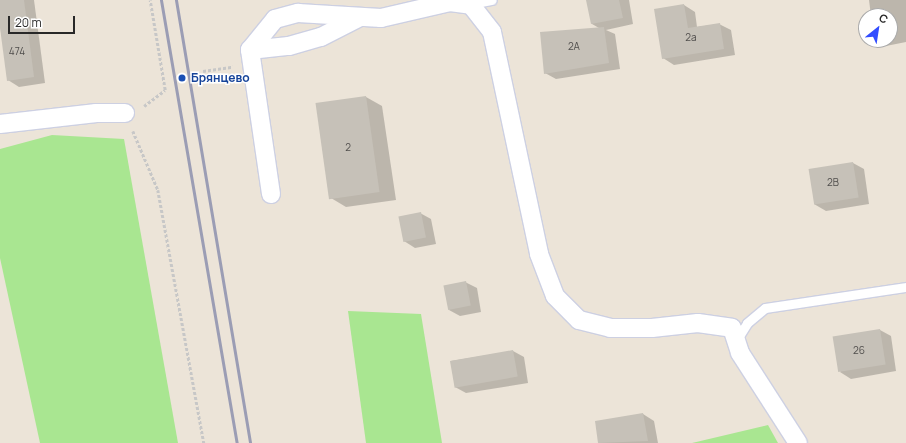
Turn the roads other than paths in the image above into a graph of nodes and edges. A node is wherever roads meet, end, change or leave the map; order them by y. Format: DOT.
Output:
graph roads {
  1 [pos="492,0"];
  2 [pos="470,3"];
  3 [pos="361,17"];
  4 [pos="250,50"];
  5 [pos="125,113"];
  6 [pos="0,124"];
  7 [pos="271,194"];
  8 [pos="906,287"];
  9 [pos="740,353"];
  10 [pos="798,443"];
  1 -- 2 [label="lane"];
  2 -- 3 [label="street"];
  2 -- 9 [label="street"];
  3 -- 4 [label="street"];
  3 -- 4 [label="street"];
  4 -- 7 [label="street"];
  5 -- 6 [label="street"];
  8 -- 9 [label="lane"];
  9 -- 10 [label="street"];
}
